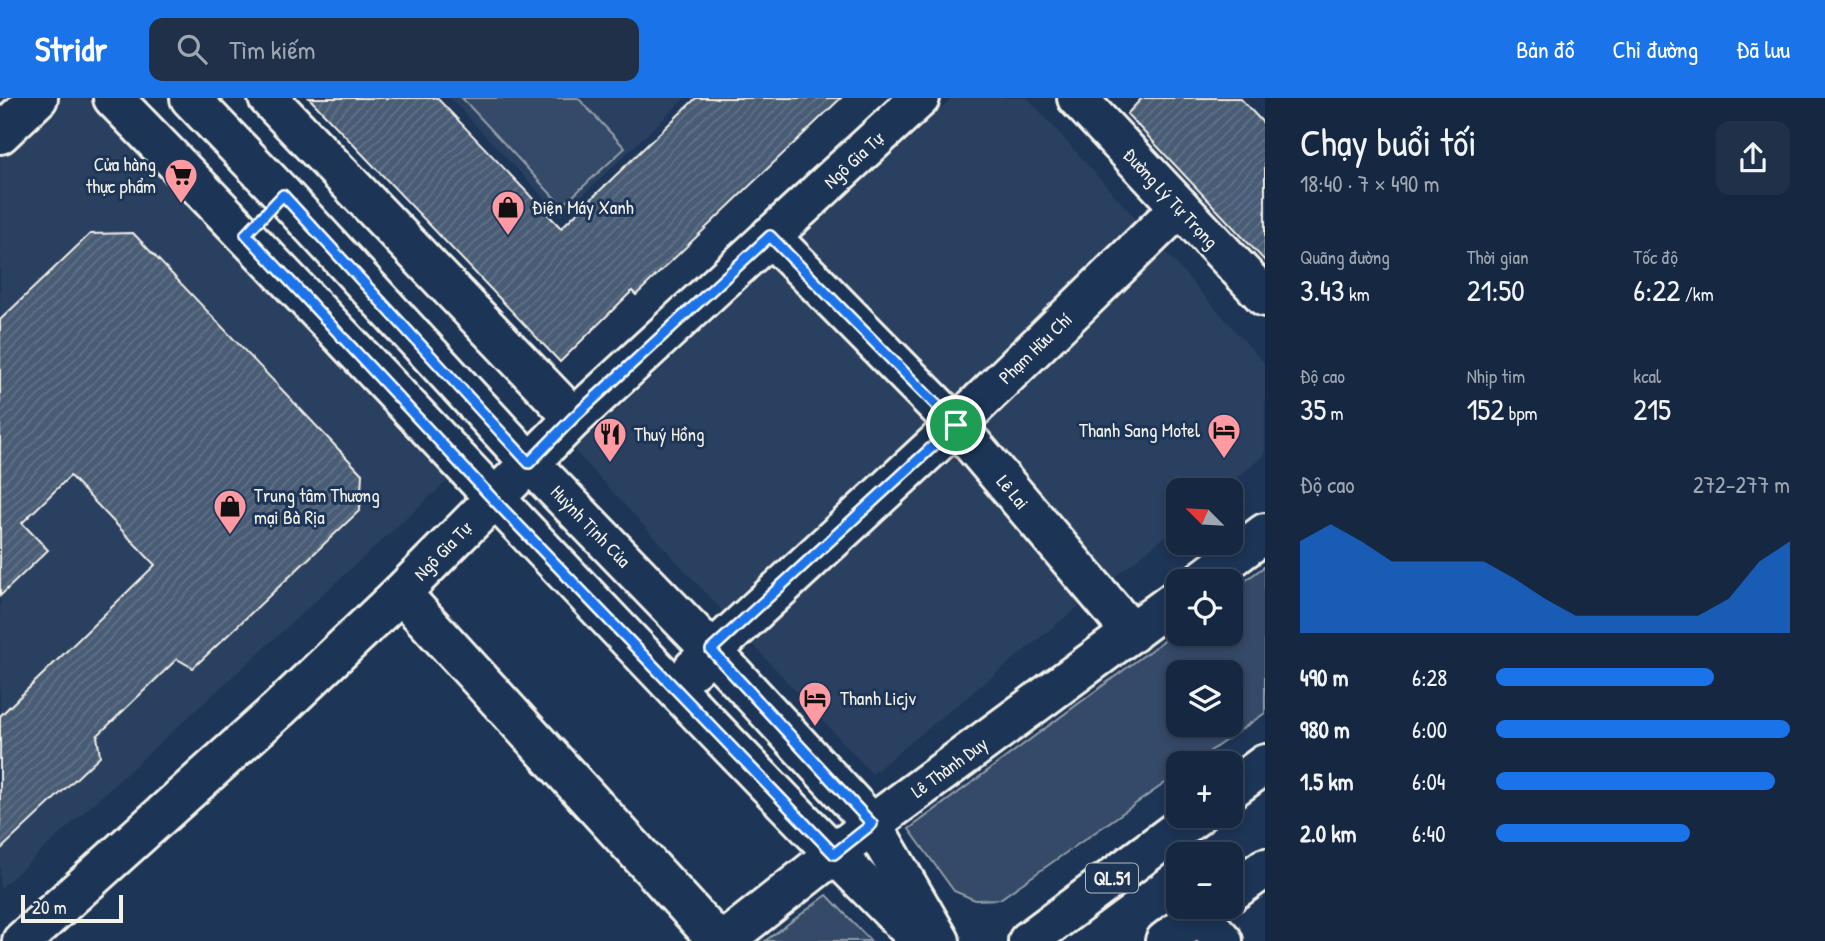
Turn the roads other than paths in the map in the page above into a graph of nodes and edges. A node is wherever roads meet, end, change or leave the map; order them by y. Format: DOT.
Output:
graph roads {
  1 [pos="38,98"];
  2 [pos="113,98"];
  3 [pos="190,98"];
  4 [pos="268,98"];
  5 [pos="920,98"];
  6 [pos="1077,98"];
  7 [pos="0,134"];
  8 [pos="283,195"];
  9 [pos="1180,207"];
  10 [pos="246,234"];
  11 [pos="770,236"];
  12 [pos="1265,297"];
  13 [pos="573,418"];
  14 [pos="956,425"];
  15 [pos="529,463"];
  16 [pos="493,499"];
  17 [pos="1265,533"];
  18 [pos="1217,569"];
  19 [pos="401,593"];
  20 [pos="1166,607"];
  21 [pos="1132,632"];
  22 [pos="711,650"];
  23 [pos="675,688"];
  24 [pos="1265,764"];
  25 [pos="1243,780"];
  26 [pos="872,824"];
  27 [pos="1180,828"];
  28 [pos="834,854"];
  29 [pos="1265,868"];
  30 [pos="1243,884"];
  31 [pos="1211,921"];
  32 [pos="22,941"];
  33 [pos="718,941"];
  34 [pos="724,941"];
  35 [pos="921,941"];
  36 [pos="940,941"];
  37 [pos="1028,941"];
  38 [pos="1165,941"];
  1 -- 7 [label="main road"];
  2 -- 10 [label="main road"];
  3 -- 8 [label="main road, Huỳnh Tịnh Của"];
  4 -- 13 [label="main road"];
  5 -- 11 [label="main road, Ngô Gia Tự"];
  6 -- 9 [label="main road, Đường Lý Tự Trọng"];
  8 -- 10 [label="main road"];
  8 -- 15 [label="main road, Huỳnh Tịnh Của"];
  9 -- 12 [label="main road, Đường Lý Tự Trọng"];
  9 -- 14 [label="main road, Phạm Hữu Chí"];
  10 -- 16 [label="main road"];
  11 -- 13 [label="main road, Ngô Gia Tự"];
  11 -- 14 [label="main road, Lê Lai"];
  13 -- 15 [label="main road, Ngô Gia Tự"];
  14 -- 21 [label="main road, Lê Lai"];
  14 -- 22 [label="main road, Phạm Hữu Chí"];
  15 -- 16 [label="main road, Ngô Gia Tự"];
  15 -- 22 [label="main road, Huỳnh Tịnh Của"];
  16 -- 19 [label="main road, Ngô Gia Tự"];
  16 -- 23 [label="main road"];
  17 -- 18 [label="main road"];
  19 -- 32 [label="main road, Ngô Gia Tự"];
  19 -- 33 [label="main road"];
  20 -- 21 [label="main road, Lê Thành Duy"];
  21 -- 26 [label="main road, Lê Thành Duy"];
  22 -- 23 [label="main road, Phạm Hữu Chí"];
  22 -- 26 [label="main road, Huỳnh Tịnh Của"];
  23 -- 28 [label="main road"];
  24 -- 25 [label="main road"];
  26 -- 28 [label="main road, Lê Thành Duy"];
  26 -- 36 [label="main road, Huỳnh Tịnh Của"];
  27 -- 37 [label="main road, QL.51"];
  28 -- 34 [label="main road, Lê Thành Duy"];
  28 -- 35 [label="main road"];
  29 -- 30 [label="main road"];
  31 -- 38 [label="main road"];
}
